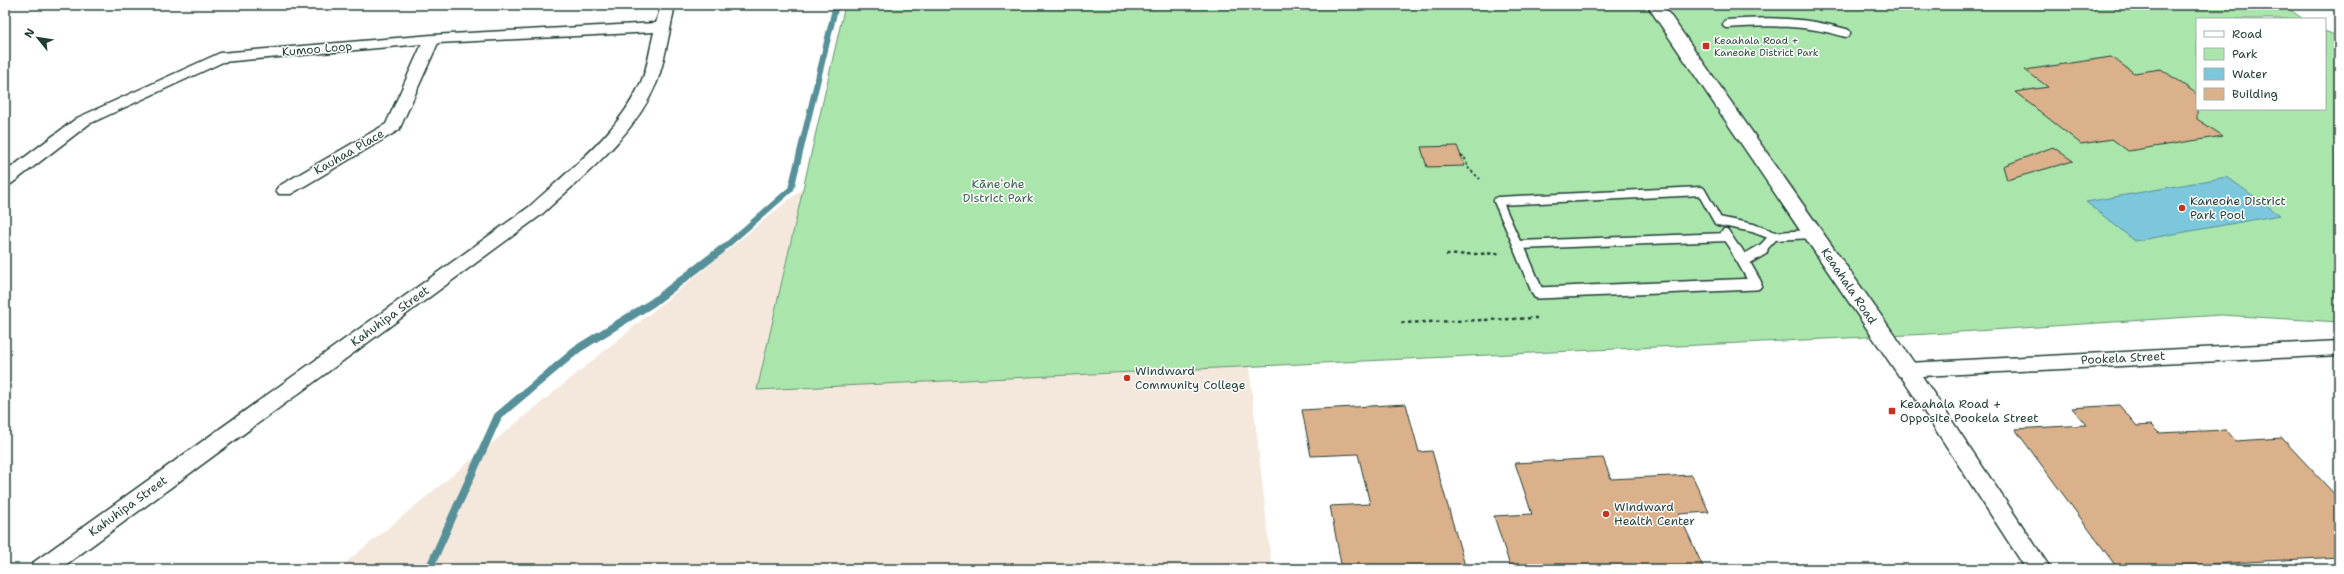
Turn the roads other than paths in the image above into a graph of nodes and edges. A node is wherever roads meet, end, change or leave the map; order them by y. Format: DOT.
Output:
graph roads {
  1 [pos="668,5"];
  2 [pos="1656,5"];
  3 [pos="1727,24"];
  4 [pos="661,27"];
  5 [pos="1846,33"];
  6 [pos="432,39"];
  7 [pos="5,180"];
  8 [pos="285,190"];
  9 [pos="1718,221"];
  10 [pos="1813,234"];
  11 [pos="1774,236"];
  12 [pos="1727,237"];
  13 [pos="1517,245"];
  14 [pos="1743,261"];
  15 [pos="2339,348"];
  16 [pos="1907,370"];
  17 [pos="42,569"];
  18 [pos="2039,569"];
  1 -- 4 [label="street, Kahuhipa Street"];
  2 -- 10 [label="street, Keaahala Road"];
  3 -- 5 [label="lane"];
  4 -- 6 [label="street, Kumoo Loop"];
  4 -- 17 [label="street, Kahuhipa Street"];
  6 -- 7 [label="street, Kumoo Loop"];
  6 -- 8 [label="street, Kauhaa Place"];
  9 -- 11 [label="lane"];
  9 -- 12 [label="lane"];
  9 -- 13 [label="lane"];
  10 -- 11 [label="lane"];
  10 -- 16 [label="street, Keaahala Road"];
  11 -- 14 [label="lane"];
  12 -- 13 [label="lane"];
  12 -- 14 [label="lane"];
  13 -- 14 [label="lane"];
  15 -- 16 [label="street, Pookela Street"];
  16 -- 18 [label="street, Keaahala Road"];
}
